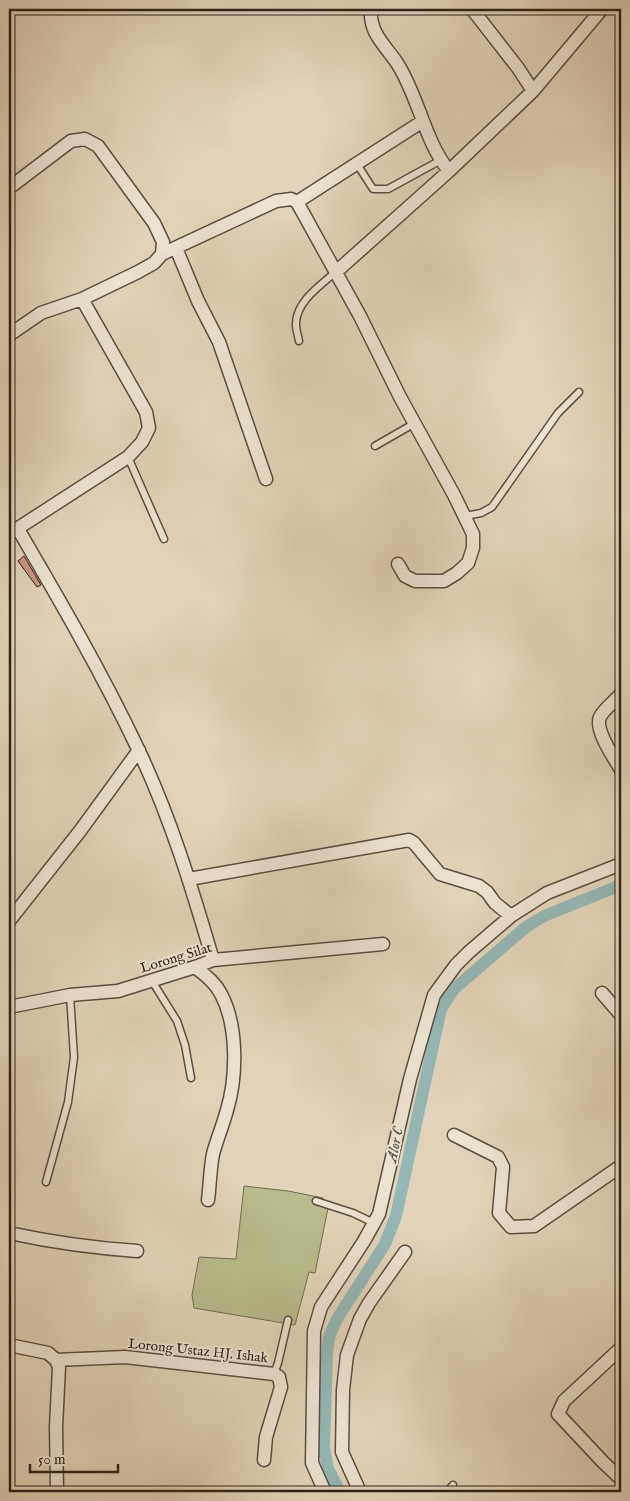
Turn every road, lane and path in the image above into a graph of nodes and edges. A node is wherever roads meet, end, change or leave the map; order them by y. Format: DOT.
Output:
graph roads {
  1 [pos="371,9"];
  2 [pos="472,9"];
  3 [pos="602,9"];
  4 [pos="533,91"];
  5 [pos="423,121"];
  6 [pos="440,160"];
  7 [pos="357,164"];
  8 [pos="450,171"];
  9 [pos="9,188"];
  10 [pos="297,202"];
  11 [pos="176,248"];
  12 [pos="162,254"];
  13 [pos="336,272"];
  14 [pos="82,299"];
  15 [pos="9,335"];
  16 [pos="299,341"];
  17 [pos="579,392"];
  18 [pos="415,423"];
  19 [pos="375,446"];
  20 [pos="128,457"];
  21 [pos="266,479"];
  22 [pos="465,516"];
  23 [pos="13,532"];
  24 [pos="164,539"];
  25 [pos="398,564"];
  26 [pos="621,694"];
  27 [pos="621,724"];
  28 [pos="621,742"];
  29 [pos="139,750"];
  30 [pos="621,770"];
  31 [pos="621,864"];
  32 [pos="189,879"];
  33 [pos="511,916"];
  34 [pos="9,921"];
  35 [pos="383,944"];
  36 [pos="212,960"];
  37 [pos="195,967"];
  38 [pos="152,981"];
  39 [pos="602,993"];
  40 [pos="70,995"];
  41 [pos="9,1007"];
  42 [pos="621,1015"];
  43 [pos="191,1078"];
  44 [pos="454,1135"];
  45 [pos="621,1166"];
  46 [pos="46,1182"];
  47 [pos="208,1200"];
  48 [pos="316,1201"];
  49 [pos="374,1223"];
  50 [pos="9,1234"];
  51 [pos="137,1251"];
  52 [pos="405,1252"];
  53 [pos="288,1320"];
  54 [pos="9,1345"];
  55 [pos="621,1348"];
  56 [pos="56,1360"];
  57 [pos="274,1374"];
  58 [pos="264,1460"];
  59 [pos="621,1480"];
  60 [pos="453,1485"];
  61 [pos="57,1492"];
  62 [pos="325,1492"];
  63 [pos="360,1492"];
  64 [pos="447,1492"];
  1 -- 5 [label="street"];
  2 -- 4 [label="street"];
  3 -- 4 [label="street"];
  4 -- 8 [label="street"];
  5 -- 6 [label="street"];
  5 -- 7 [label="street"];
  6 -- 7 [label="lane"];
  6 -- 8 [label="street"];
  7 -- 10 [label="street"];
  8 -- 13 [label="street"];
  9 -- 12 [label="street"];
  10 -- 11 [label="street"];
  10 -- 13 [label="street"];
  11 -- 12 [label="street"];
  11 -- 21 [label="street"];
  12 -- 14 [label="street"];
  13 -- 16 [label="lane"];
  13 -- 18 [label="street"];
  14 -- 15 [label="street"];
  14 -- 20 [label="street"];
  17 -- 22 [label="lane"];
  18 -- 19 [label="lane"];
  18 -- 22 [label="street"];
  20 -- 23 [label="street"];
  20 -- 24 [label="lane"];
  22 -- 25 [label="street"];
  23 -- 29 [label="street"];
  26 -- 30 [label="street"];
  27 -- 28 [label="lane"];
  29 -- 32 [label="street"];
  29 -- 34 [label="street"];
  31 -- 33 [label="street"];
  32 -- 33 [label="street"];
  32 -- 36 [label="street"];
  33 -- 49 [label="street"];
  35 -- 36 [label="street, Lorong Silat"];
  36 -- 37 [label="street, Lorong Silat"];
  37 -- 38 [label="street, Lorong Silat"];
  37 -- 47 [label="street"];
  38 -- 40 [label="street, Lorong Silat"];
  38 -- 43 [label="lane"];
  39 -- 42 [label="street"];
  40 -- 41 [label="street, Lorong Silat"];
  40 -- 46 [label="lane"];
  44 -- 45 [label="street"];
  48 -- 49 [label="lane"];
  49 -- 62 [label="street"];
  50 -- 51 [label="street"];
  52 -- 63 [label="street"];
  53 -- 57 [label="lane"];
  54 -- 56 [label="street"];
  55 -- 59 [label="street"];
  56 -- 57 [label="street, Lorong Ustaz HJ. Ishak"];
  56 -- 61 [label="street"];
  57 -- 58 [label="street, Lorong Ustaz HJ. Ishak"];
  60 -- 64 [label="lane"];
}
